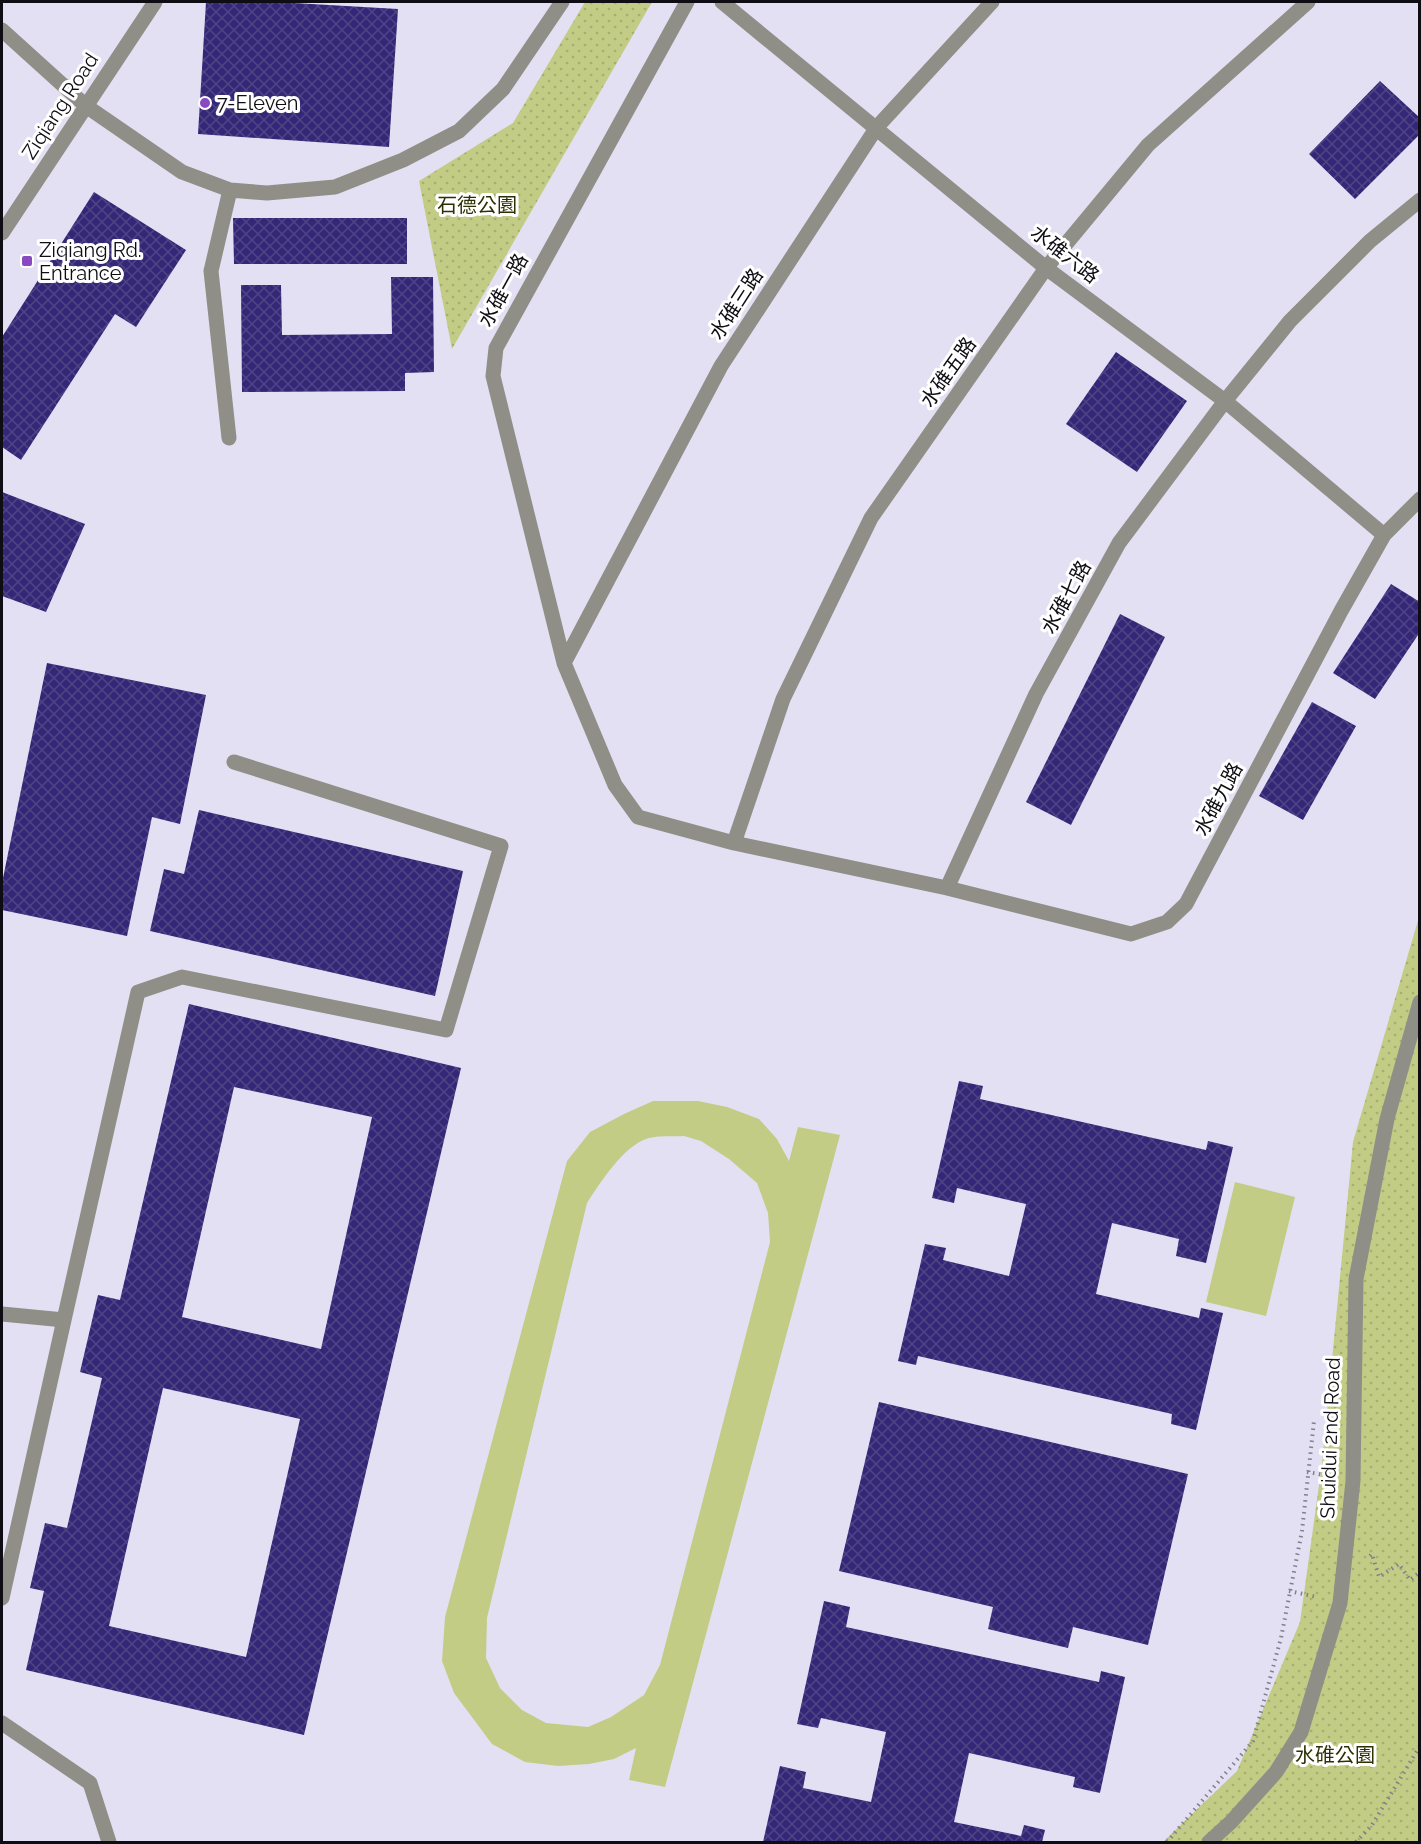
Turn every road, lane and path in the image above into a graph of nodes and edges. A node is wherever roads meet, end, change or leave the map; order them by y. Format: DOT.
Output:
graph roads {
  1 [pos="154,2"];
  2 [pos="562,2"];
  3 [pos="687,2"];
  4 [pos="722,2"];
  5 [pos="992,2"];
  6 [pos="1308,2"];
  7 [pos="2,30"];
  8 [pos="86,105"];
  9 [pos="877,127"];
  10 [pos="230,190"];
  11 [pos="1419,200"];
  12 [pos="2,234"];
  13 [pos="1046,268"];
  14 [pos="1225,401"];
  15 [pos="229,438"];
  16 [pos="1419,499"];
  17 [pos="1384,535"];
  18 [pos="564,663"];
  19 [pos="234,762"];
  20 [pos="734,843"];
  21 [pos="947,888"];
  22 [pos="1419,1002"];
  23 [pos="2,1314"];
  24 [pos="64,1320"];
  25 [pos="1314,1421"];
  26 [pos="1366,1560"];
  27 [pos="1419,1572"];
  28 [pos="2,1598"];
  29 [pos="2,1723"];
  30 [pos="1419,1746"];
  31 [pos="109,1842"];
  32 [pos="1167,1842"];
  33 [pos="1209,1842"];
  34 [pos="1356,1842"];
  1 -- 8 [label="street, Ziqiang Road"];
  2 -- 10 [label="street"];
  3 -- 18 [label="street, 水碓一路"];
  4 -- 9 [label="street, 水碓六路"];
  5 -- 9 [label="street, 水碓三路"];
  6 -- 13 [label="street, 水碓五路"];
  7 -- 8 [label="street"];
  8 -- 10 [label="street"];
  8 -- 12 [label="street, Ziqiang Road"];
  9 -- 13 [label="street, 水碓六路"];
  9 -- 18 [label="street, 水碓三路"];
  10 -- 15 [label="street"];
  11 -- 14 [label="street, 水碓七路"];
  13 -- 14 [label="street, 水碓六路"];
  13 -- 20 [label="street, 水碓五路"];
  14 -- 17 [label="street, 水碓六路"];
  14 -- 21 [label="street, 水碓七路"];
  16 -- 17 [label="street, 水碓九路"];
  17 -- 21 [label="street, 水碓九路"];
  18 -- 20 [label="street, 水碓一路"];
  19 -- 24 [label="street"];
  20 -- 21 [label="street"];
  22 -- 33 [label="street, Shuidui 2nd Road"];
  23 -- 24 [label="street"];
  24 -- 28 [label="street"];
  25 -- 32 [label="path"];
  26 -- 27 [label="path"];
  29 -- 31 [label="street"];
  30 -- 34 [label="path"];
}
